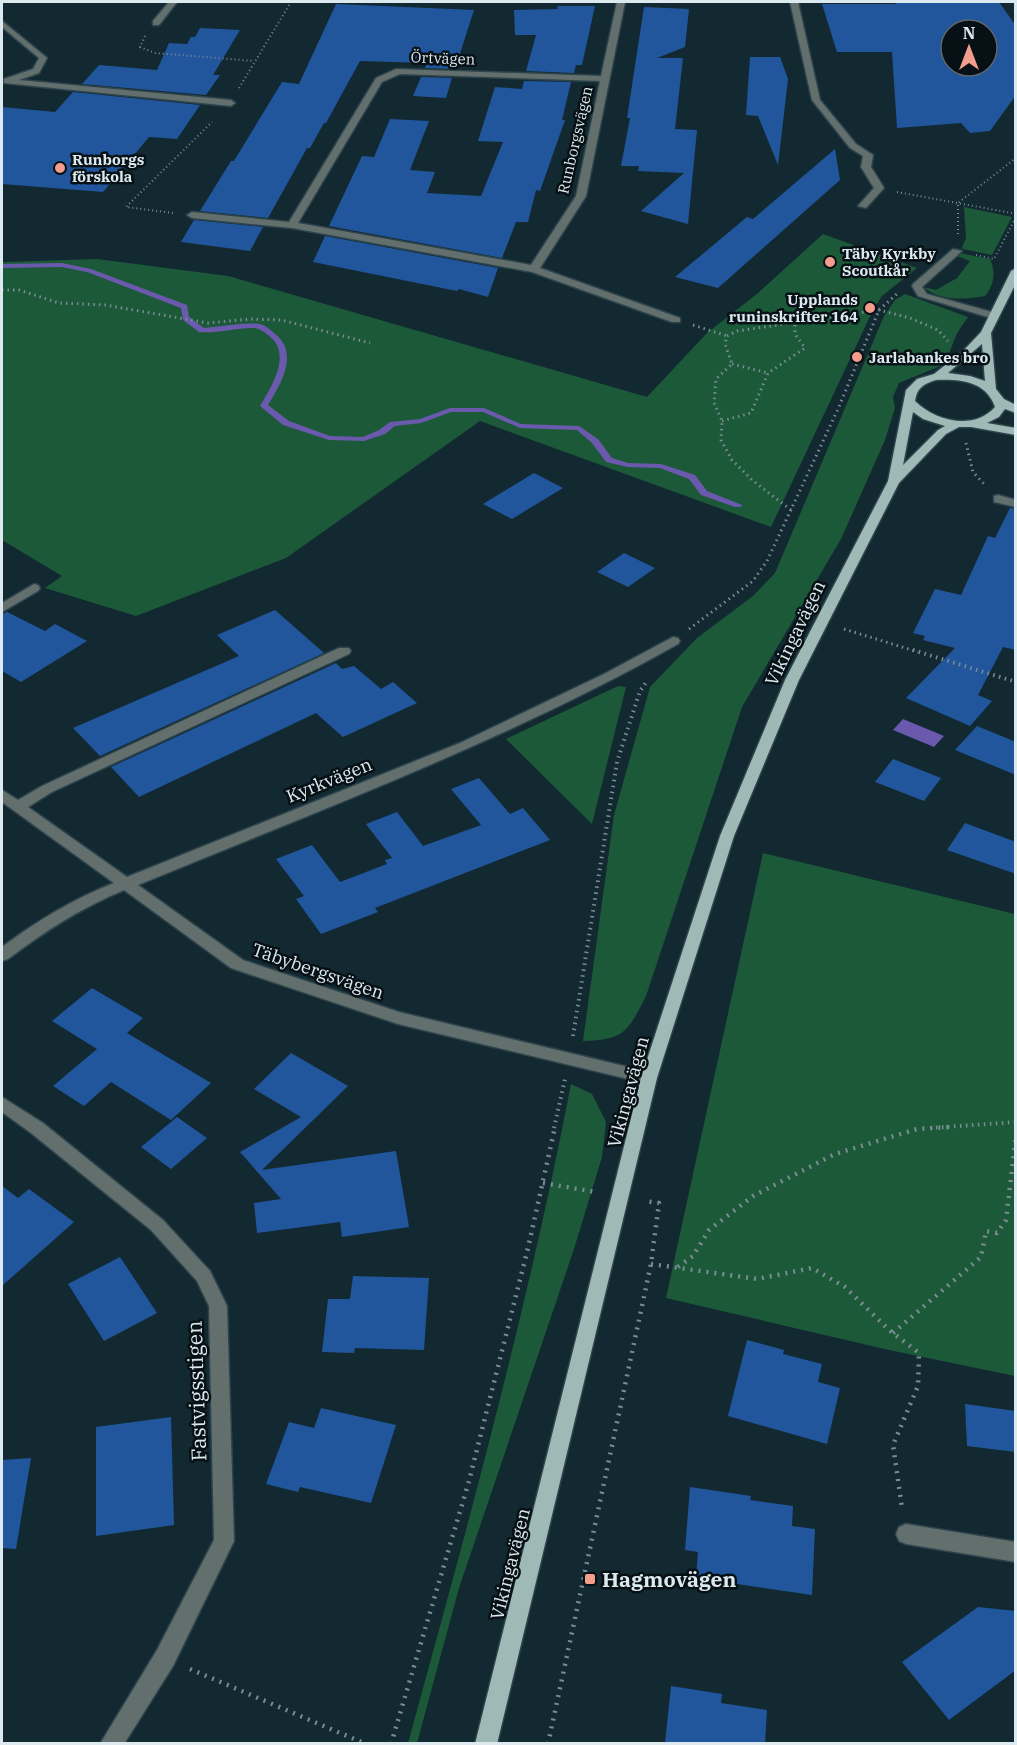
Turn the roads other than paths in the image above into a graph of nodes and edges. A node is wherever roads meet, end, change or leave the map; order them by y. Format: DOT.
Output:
graph roads {
  1 [pos="173,2"];
  2 [pos="621,2"];
  3 [pos="794,2"];
  4 [pos="2,23"];
  5 [pos="156,23"];
  6 [pos="605,79"];
  7 [pos="4,82"];
  8 [pos="231,103"];
  9 [pos="863,206"];
  10 [pos="192,215"];
  11 [pos="292,225"];
  12 [pos="957,251"];
  13 [pos="534,269"];
  14 [pos="1016,271"];
  15 [pos="995,315"];
  16 [pos="676,320"];
  17 [pos="986,333"];
  18 [pos="937,377"];
  19 [pos="991,388"];
  20 [pos="909,402"];
  21 [pos="1001,402"];
  22 [pos="1016,410"];
  23 [pos="963,423"];
  24 [pos="1016,432"];
  25 [pos="894,481"];
  26 [pos="998,499"];
  27 [pos="1016,504"];
  28 [pos="34,588"];
  29 [pos="2,608"];
  30 [pos="673,641"];
  31 [pos="344,651"];
  32 [pos="2,795"];
  33 [pos="18,806"];
  34 [pos="125,883"];
  35 [pos="2,955"];
  36 [pos="650,1078"];
  37 [pos="2,1104"];
  38 [pos="906,1534"];
  39 [pos="1016,1552"];
  40 [pos="111,1743"];
  41 [pos="486,1743"];
  1 -- 5 [label="street"];
  2 -- 6 [label="street, Runborgsvägen"];
  3 -- 9 [label="street"];
  4 -- 7 [label="street"];
  6 -- 11 [label="street, Örtvägen"];
  6 -- 13 [label="street, Runborgsvägen"];
  7 -- 8 [label="street"];
  10 -- 11 [label="street"];
  11 -- 13 [label="street"];
  12 -- 15 [label="street"];
  13 -- 16 [label="street"];
  14 -- 15 [label="main road, Vikingavägen"];
  15 -- 17 [label="main road, Vikingavägen"];
  17 -- 18 [label="main road, Vikingavägen"];
  17 -- 19 [label="main road"];
  18 -- 19 [label="main road, Vikingavägen"];
  18 -- 20 [label="main road, Vikingavägen"];
  19 -- 21 [label="main road"];
  20 -- 23 [label="main road, Vikingavägen"];
  20 -- 25 [label="main road, Vikingavägen"];
  21 -- 22 [label="main road"];
  21 -- 23 [label="main road, Vikingavägen"];
  23 -- 24 [label="main road"];
  23 -- 25 [label="main road, Vikingavägen"];
  25 -- 36 [label="main road, Vikingavägen"];
  26 -- 27 [label="street"];
  28 -- 29 [label="street"];
  30 -- 34 [label="street, Kyrkvägen"];
  31 -- 33 [label="street"];
  32 -- 33 [label="street, Täbybergsvägen"];
  33 -- 34 [label="street, Täbybergsvägen"];
  34 -- 35 [label="street, Kyrkvägen"];
  34 -- 36 [label="street, Täbybergsvägen"];
  36 -- 41 [label="main road, Vikingavägen"];
  37 -- 40 [label="street, Fastvigsstigen"];
  38 -- 39 [label="street"];
}
